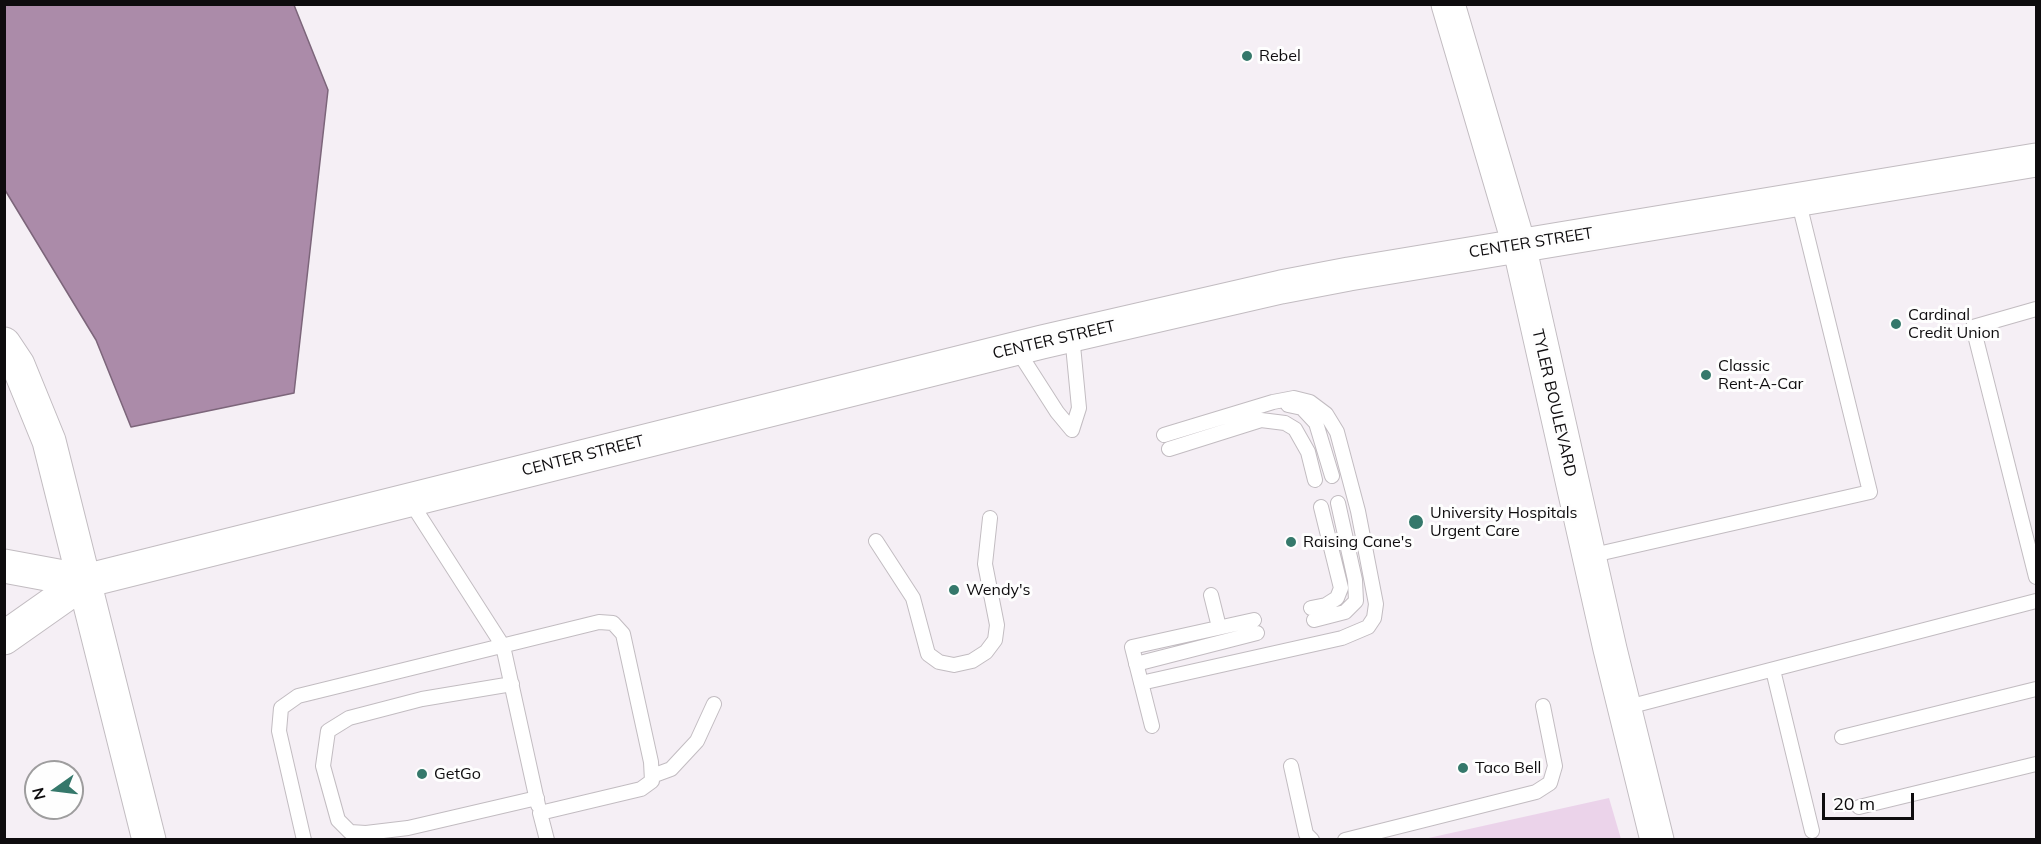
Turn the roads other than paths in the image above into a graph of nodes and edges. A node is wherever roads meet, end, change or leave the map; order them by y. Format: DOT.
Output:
graph roads {
  1 [pos="1448,4"];
  2 [pos="2037,160"];
  3 [pos="1798,199"];
  4 [pos="1519,245"];
  5 [pos="2037,309"];
  6 [pos="1072,335"];
  7 [pos="4,344"];
  8 [pos="1016,348"];
  9 [pos="1261,420"];
  10 [pos="1164,435"];
  11 [pos="1169,450"];
  12 [pos="1332,476"];
  13 [pos="1315,480"];
  14 [pos="409,499"];
  15 [pos="1338,503"];
  16 [pos="1321,507"];
  17 [pos="990,518"];
  18 [pos="876,541"];
  19 [pos="1589,556"];
  20 [pos="4,566"];
  21 [pos="2037,577"];
  22 [pos="86,581"];
  23 [pos="1211,595"];
  24 [pos="2037,601"];
  25 [pos="1219,627"];
  26 [pos="4,638"];
  27 [pos="503,646"];
  28 [pos="1136,664"];
  29 [pos="1773,670"];
  30 [pos="1141,683"];
  31 [pos="512,684"];
  32 [pos="2037,689"];
  33 [pos="714,704"];
  34 [pos="1543,706"];
  35 [pos="1624,708"];
  36 [pos="1152,726"];
  37 [pos="1842,737"];
  38 [pos="2037,764"];
  39 [pos="1291,766"];
  40 [pos="652,776"];
  41 [pos="537,798"];
  42 [pos="1859,807"];
  43 [pos="540,813"];
  44 [pos="1812,831"];
  45 [pos="149,840"];
  46 [pos="303,840"];
  47 [pos="547,840"];
  48 [pos="1312,840"];
  49 [pos="1345,840"];
  50 [pos="1657,840"];
  1 -- 4 [label="main road, TYLER BOULEVARD"];
  2 -- 3 [label="main road, CENTER STREET"];
  3 -- 4 [label="main road, CENTER STREET"];
  3 -- 19 [label="lane"];
  4 -- 6 [label="main road, CENTER STREET"];
  4 -- 19 [label="main road, TYLER BOULEVARD"];
  5 -- 21 [label="lane"];
  6 -- 8 [label="main road, CENTER STREET"];
  6 -- 8 [label="lane"];
  7 -- 22 [label="main road"];
  8 -- 14 [label="main road, CENTER STREET"];
  9 -- 11 [label="lane"];
  9 -- 12 [label="lane"];
  9 -- 13 [label="lane"];
  10 -- 30 [label="lane"];
  14 -- 22 [label="main road, CENTER STREET"];
  14 -- 27 [label="lane"];
  15 -- 16 [label="lane"];
  17 -- 18 [label="lane"];
  19 -- 35 [label="main road, TYLER BOULEVARD"];
  20 -- 22 [label="main road, CENTER STREET"];
  22 -- 26 [label="main road, CENTER STREET"];
  22 -- 45 [label="main road"];
  23 -- 25 [label="lane"];
  24 -- 29 [label="lane"];
  25 -- 28 [label="lane"];
  25 -- 28 [label="lane"];
  27 -- 31 [label="lane"];
  27 -- 40 [label="lane"];
  27 -- 46 [label="lane"];
  28 -- 30 [label="lane"];
  29 -- 35 [label="lane"];
  29 -- 44 [label="lane"];
  30 -- 36 [label="lane"];
  31 -- 41 [label="lane"];
  31 -- 41 [label="lane"];
  32 -- 37 [label="lane"];
  33 -- 40 [label="lane"];
  34 -- 49 [label="lane"];
  35 -- 50 [label="main road, TYLER BOULEVARD"];
  38 -- 42 [label="lane"];
  39 -- 48 [label="lane"];
  40 -- 43 [label="lane"];
  41 -- 43 [label="lane"];
  43 -- 47 [label="lane"];
}
